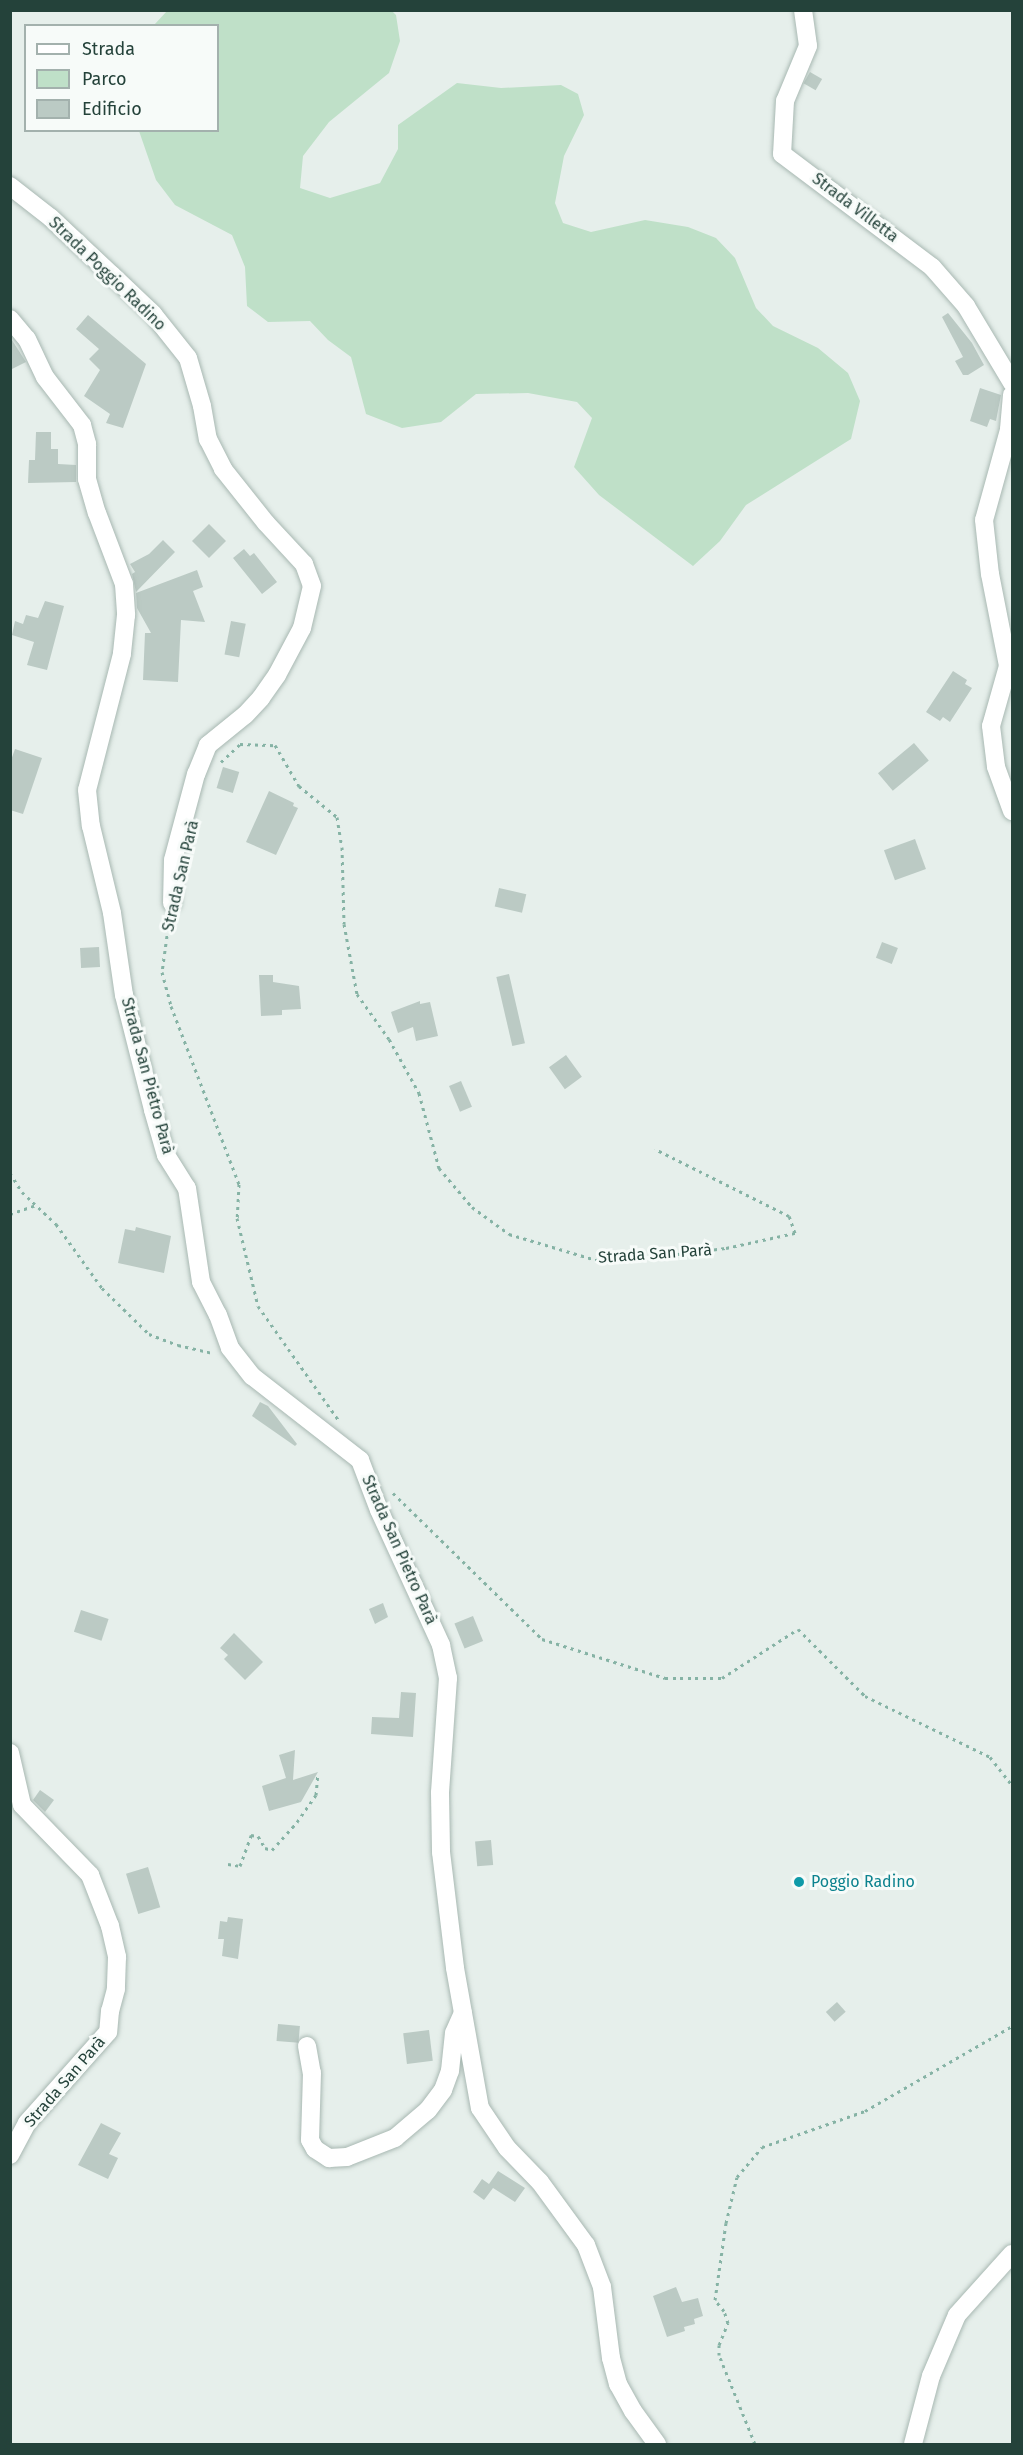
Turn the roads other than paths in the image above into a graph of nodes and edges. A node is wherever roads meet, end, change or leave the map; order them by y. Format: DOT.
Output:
graph roads {
  1 [pos="803,10"];
  2 [pos="10,186"];
  3 [pos="10,319"];
  4 [pos="1012,383"];
  5 [pos="1012,395"];
  6 [pos="1012,811"];
  7 [pos="172,903"];
  8 [pos="10,1753"];
  9 [pos="463,2013"];
  10 [pos="307,2046"];
  11 [pos="10,2155"];
  12 [pos="1012,2254"];
  13 [pos="657,2445"];
  14 [pos="913,2445"];
  1 -- 4 [label="street, Strada Villetta"];
  2 -- 7 [label="street, Strada Poggio Radino"];
  3 -- 9 [label="street, Strada San Pietro Parà"];
  5 -- 6 [label="street"];
  8 -- 11 [label="street, Strada San Parà"];
  9 -- 10 [label="street"];
  9 -- 13 [label="street, Strada San Pietro Parà"];
  12 -- 14 [label="street"];
}
